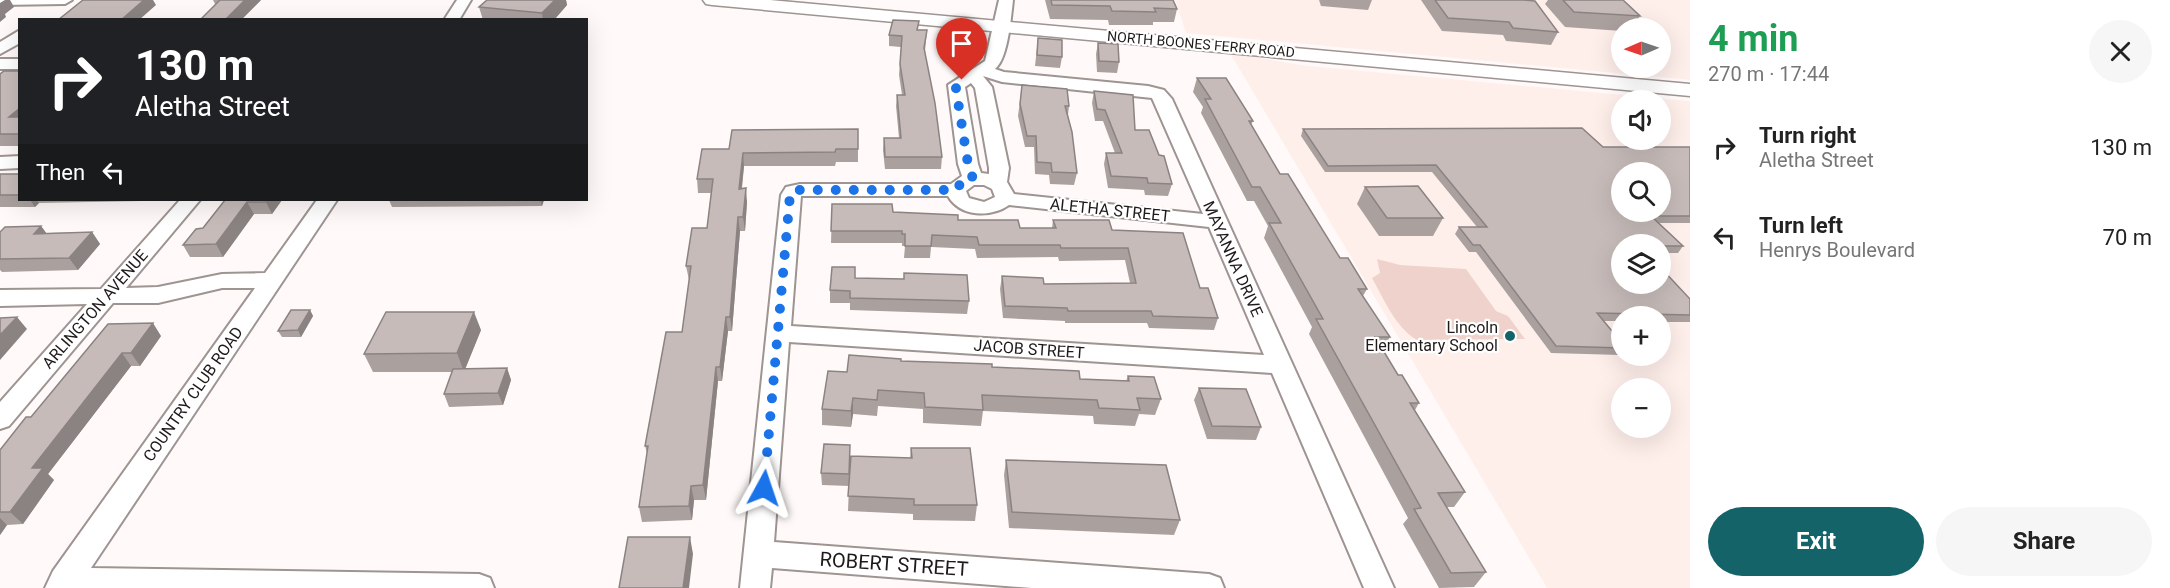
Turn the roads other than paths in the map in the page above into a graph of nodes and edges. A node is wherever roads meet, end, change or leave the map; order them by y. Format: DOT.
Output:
graph roads {
  1 [pos="65,0"];
  2 [pos="464,0"];
  3 [pos="712,0"];
  4 [pos="1006,0"];
  5 [pos="0,1"];
  6 [pos="48,13"];
  7 [pos="452,18"];
  8 [pos="1002,27"];
  9 [pos="18,36"];
  10 [pos="0,50"];
  11 [pos="0,64"];
  12 [pos="18,64"];
  13 [pos="978,74"];
  14 [pos="1690,90"];
  15 [pos="18,162"];
  16 [pos="0,163"];
  17 [pos="973,179"];
  18 [pos="956,190"];
  19 [pos="1001,191"];
  20 [pos="189,201"];
  21 [pos="326,201"];
  22 [pos="1215,221"];
  23 [pos="272,280"];
  24 [pos="107,296"];
  25 [pos="0,298"];
  26 [pos="778,333"];
  27 [pos="1280,365"];
  28 [pos="0,419"];
  29 [pos="758,554"];
  30 [pos="62,584"];
  31 [pos="479,588"];
  32 [pos="755,588"];
  33 [pos="1209,588"];
  34 [pos="1379,588"];
  1 -- 5 [label="street"];
  1 -- 6 [label="street"];
  2 -- 7 [label="street"];
  3 -- 8 [label="main road, NORTH BOONES FERRY ROAD"];
  4 -- 8 [label="street"];
  8 -- 13 [label="street"];
  8 -- 14 [label="main road, NORTH BOONES FERRY ROAD"];
  9 -- 10 [label="street"];
  11 -- 12 [label="street"];
  13 -- 17 [label="street"];
  13 -- 19 [label="street"];
  13 -- 22 [label="street, MAYANNA DRIVE"];
  15 -- 16 [label="street"];
  17 -- 18 [label="street"];
  17 -- 19 [label="street, ALETHA STREET"];
  18 -- 19 [label="street, ALETHA STREET"];
  18 -- 26 [label="street"];
  19 -- 22 [label="street, ALETHA STREET"];
  20 -- 24 [label="street, ARLINGTON AVENUE"];
  21 -- 23 [label="street, COUNTRY CLUB ROAD"];
  22 -- 27 [label="street, MAYANNA DRIVE"];
  23 -- 24 [label="street"];
  23 -- 30 [label="street, COUNTRY CLUB ROAD"];
  24 -- 25 [label="street"];
  24 -- 28 [label="street, ARLINGTON AVENUE"];
  26 -- 27 [label="street, JACOB STREET"];
  26 -- 29 [label="street"];
  27 -- 34 [label="street, MAYANNA DRIVE"];
  29 -- 32 [label="street"];
  29 -- 33 [label="street, ROBERT STREET"];
  30 -- 31 [label="street"];
}
